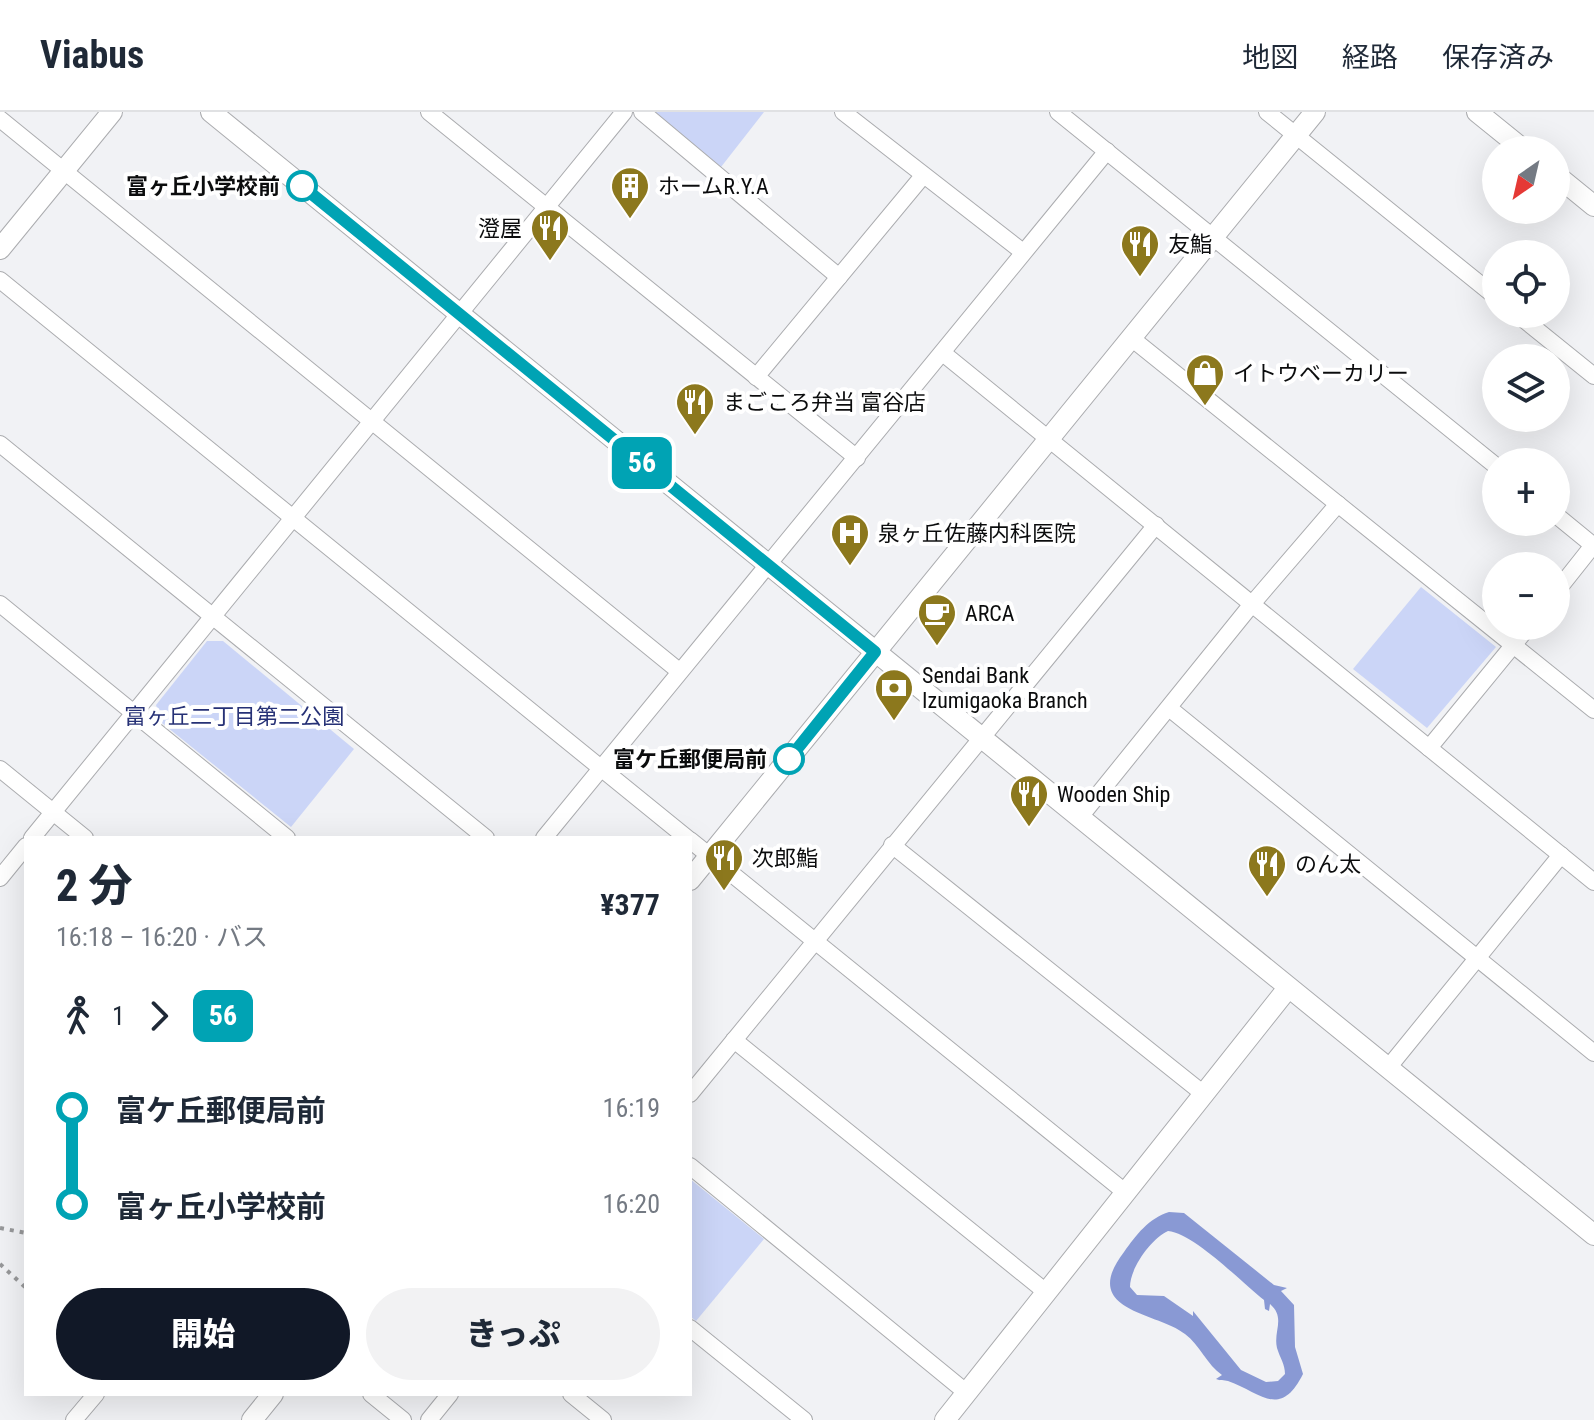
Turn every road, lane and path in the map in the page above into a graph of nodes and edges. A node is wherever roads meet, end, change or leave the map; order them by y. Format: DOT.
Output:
graph roads {
  1 [pos="112,112"];
  2 [pos="211,112"];
  3 [pos="429,112"];
  4 [pos="624,112"];
  5 [pos="642,112"];
  6 [pos="843,112"];
  7 [pos="1058,112"];
  8 [pos="1267,112"];
  9 [pos="1315,112"];
  10 [pos="1477,112"];
  11 [pos="0,119"];
  12 [pos="1296,135"];
  13 [pos="1507,136"];
  14 [pos="1107,151"];
  15 [pos="64,171"];
  16 [pos="922,177"];
  17 [pos="1570,186"];
  18 [pos="1594,206"];
  19 [pos="547,209"];
  20 [pos="1211,235"];
  21 [pos="0,249"];
  22 [pos="1023,252"];
  23 [pos="839,277"];
  24 [pos="0,280"];
  25 [pos="1482,286"];
  26 [pos="460,315"];
  27 [pos="1534,328"];
  28 [pos="1130,337"];
  29 [pos="944,354"];
  30 [pos="1594,376"];
  31 [pos="756,377"];
  32 [pos="372,419"];
  33 [pos="1049,438"];
  34 [pos="0,444"];
  35 [pos="1482,455"];
  36 [pos="857,458"];
  37 [pos="1338,504"];
  38 [pos="292,519"];
  39 [pos="1156,525"];
  40 [pos="1570,526"];
  41 [pos="1594,545"];
  42 [pos="768,566"];
  43 [pos="1570,575"];
  44 [pos="0,604"];
  45 [pos="1252,604"];
  46 [pos="212,615"];
  47 [pos="1518,640"];
  48 [pos="1514,645"];
  49 [pos="875,652"];
  50 [pos="679,671"];
  51 [pos="1169,708"];
  52 [pos="1594,710"];
  53 [pos="134,713"];
  54 [pos="981,737"];
  55 [pos="1429,748"];
  56 [pos="600,767"];
  57 [pos="0,769"];
  58 [pos="54,812"];
  59 [pos="1080,817"];
  60 [pos="34,836"];
  61 [pos="83,836"];
  62 [pos="285,836"];
  63 [pos="484,836"];
  64 [pos="546,836"];
  65 [pos="685,836"];
  66 [pos="692,842"];
  67 [pos="892,845"];
  68 [pos="24,848"];
  69 [pos="1561,855"];
  70 [pos="709,856"];
  71 [pos="692,877"];
  72 [pos="0,878"];
  73 [pos="1594,882"];
  74 [pos="814,940"];
  75 [pos="1477,959"];
  76 [pos="1288,988"];
  77 [pos="734,1040"];
  78 [pos="1594,1053"];
  79 [pos="1388,1068"];
  80 [pos="692,1092"];
  81 [pos="1205,1095"];
  82 [pos="692,1168"];
  83 [pos="1125,1192"];
  84 [pos="0,1228"];
  85 [pos="24,1233"];
  86 [pos="1594,1235"];
  87 [pos="0,1264"];
  88 [pos="24,1286"];
  89 [pos="1046,1292"];
  90 [pos="692,1330"];
  91 [pos="967,1393"];
  92 [pos="94,1396"];
  93 [pos="271,1396"];
  94 [pos="373,1396"];
  95 [pos="448,1396"];
  96 [pos="573,1396"];
  97 [pos="74,1420"];
  98 [pos="252,1420"];
  99 [pos="403,1420"];
  100 [pos="429,1420"];
  101 [pos="603,1420"];
  102 [pos="804,1420"];
  103 [pos="945,1420"];
  1 -- 15 [label="street"];
  2 -- 26 [label="street"];
  3 -- 19 [label="street"];
  4 -- 19 [label="street"];
  5 -- 23 [label="street"];
  6 -- 16 [label="street"];
  7 -- 14 [label="street"];
  8 -- 12 [label="street"];
  9 -- 12 [label="street"];
  10 -- 13 [label="street"];
  11 -- 15 [label="street"];
  12 -- 20 [label="street"];
  12 -- 25 [label="street"];
  14 -- 20 [label="street"];
  14 -- 22 [label="street"];
  15 -- 21 [label="street"];
  15 -- 32 [label="street"];
  16 -- 22 [label="street"];
  16 -- 23 [label="street"];
  17 -- 18 [label="street"];
  19 -- 26 [label="street"];
  19 -- 31 [label="street"];
  20 -- 28 [label="street"];
  20 -- 35 [label="street"];
  22 -- 29 [label="street"];
  23 -- 31 [label="street"];
  24 -- 38 [label="street"];
  26 -- 32 [label="street"];
  26 -- 42 [label="street"];
  27 -- 30 [label="street"];
  28 -- 33 [label="street"];
  28 -- 37 [label="street"];
  29 -- 33 [label="street"];
  29 -- 36 [label="street"];
  31 -- 36 [label="street"];
  32 -- 38 [label="street"];
  32 -- 50 [label="street"];
  33 -- 39 [label="street"];
  33 -- 49 [label="street"];
  34 -- 46 [label="street"];
  36 -- 42 [label="street"];
  37 -- 45 [label="street"];
  37 -- 48 [label="street"];
  38 -- 46 [label="street"];
  38 -- 56 [label="street"];
  39 -- 45 [label="street"];
  39 -- 54 [label="street"];
  40 -- 41 [label="street"];
  41 -- 43 [label="street"];
  42 -- 49 [label="street"];
  42 -- 50 [label="street"];
  44 -- 53 [label="street"];
  45 -- 51 [label="street"];
  45 -- 55 [label="street"];
  46 -- 53 [label="street"];
  46 -- 63 [label="street"];
  47 -- 48 [label="street"];
  48 -- 52 [label="street"];
  48 -- 55 [label="street"];
  49 -- 54 [label="street"];
  49 -- 70 [label="street"];
  50 -- 56 [label="street"];
  51 -- 59 [label="street"];
  51 -- 75 [label="street"];
  53 -- 58 [label="street"];
  53 -- 62 [label="street"];
  54 -- 59 [label="street"];
  54 -- 67 [label="street"];
  55 -- 69 [label="street"];
  56 -- 64 [label="street"];
  56 -- 65 [label="street"];
  57 -- 58 [label="street"];
  58 -- 60 [label="street"];
  58 -- 61 [label="street"];
  59 -- 76 [label="street"];
  66 -- 70 [label="street"];
  67 -- 74 [label="street"];
  67 -- 81 [label="street"];
  68 -- 72 [label="street"];
  69 -- 73 [label="street"];
  69 -- 75 [label="street"];
  70 -- 71 [label="street"];
  70 -- 74 [label="street"];
  74 -- 77 [label="street"];
  74 -- 83 [label="street"];
  75 -- 78 [label="street"];
  75 -- 79 [label="street"];
  76 -- 79 [label="street"];
  76 -- 81 [label="street"];
  77 -- 80 [label="street"];
  77 -- 89 [label="street"];
  79 -- 86 [label="street"];
  81 -- 83 [label="street"];
  82 -- 91 [label="street"];
  83 -- 89 [label="street"];
  84 -- 85 [label="path"];
  87 -- 88 [label="path"];
  89 -- 91 [label="street"];
  90 -- 102 [label="street"];
  91 -- 103 [label="street"];
  92 -- 97 [label="street"];
  93 -- 98 [label="street"];
  94 -- 99 [label="street"];
  95 -- 100 [label="street"];
  96 -- 101 [label="street"];
}
